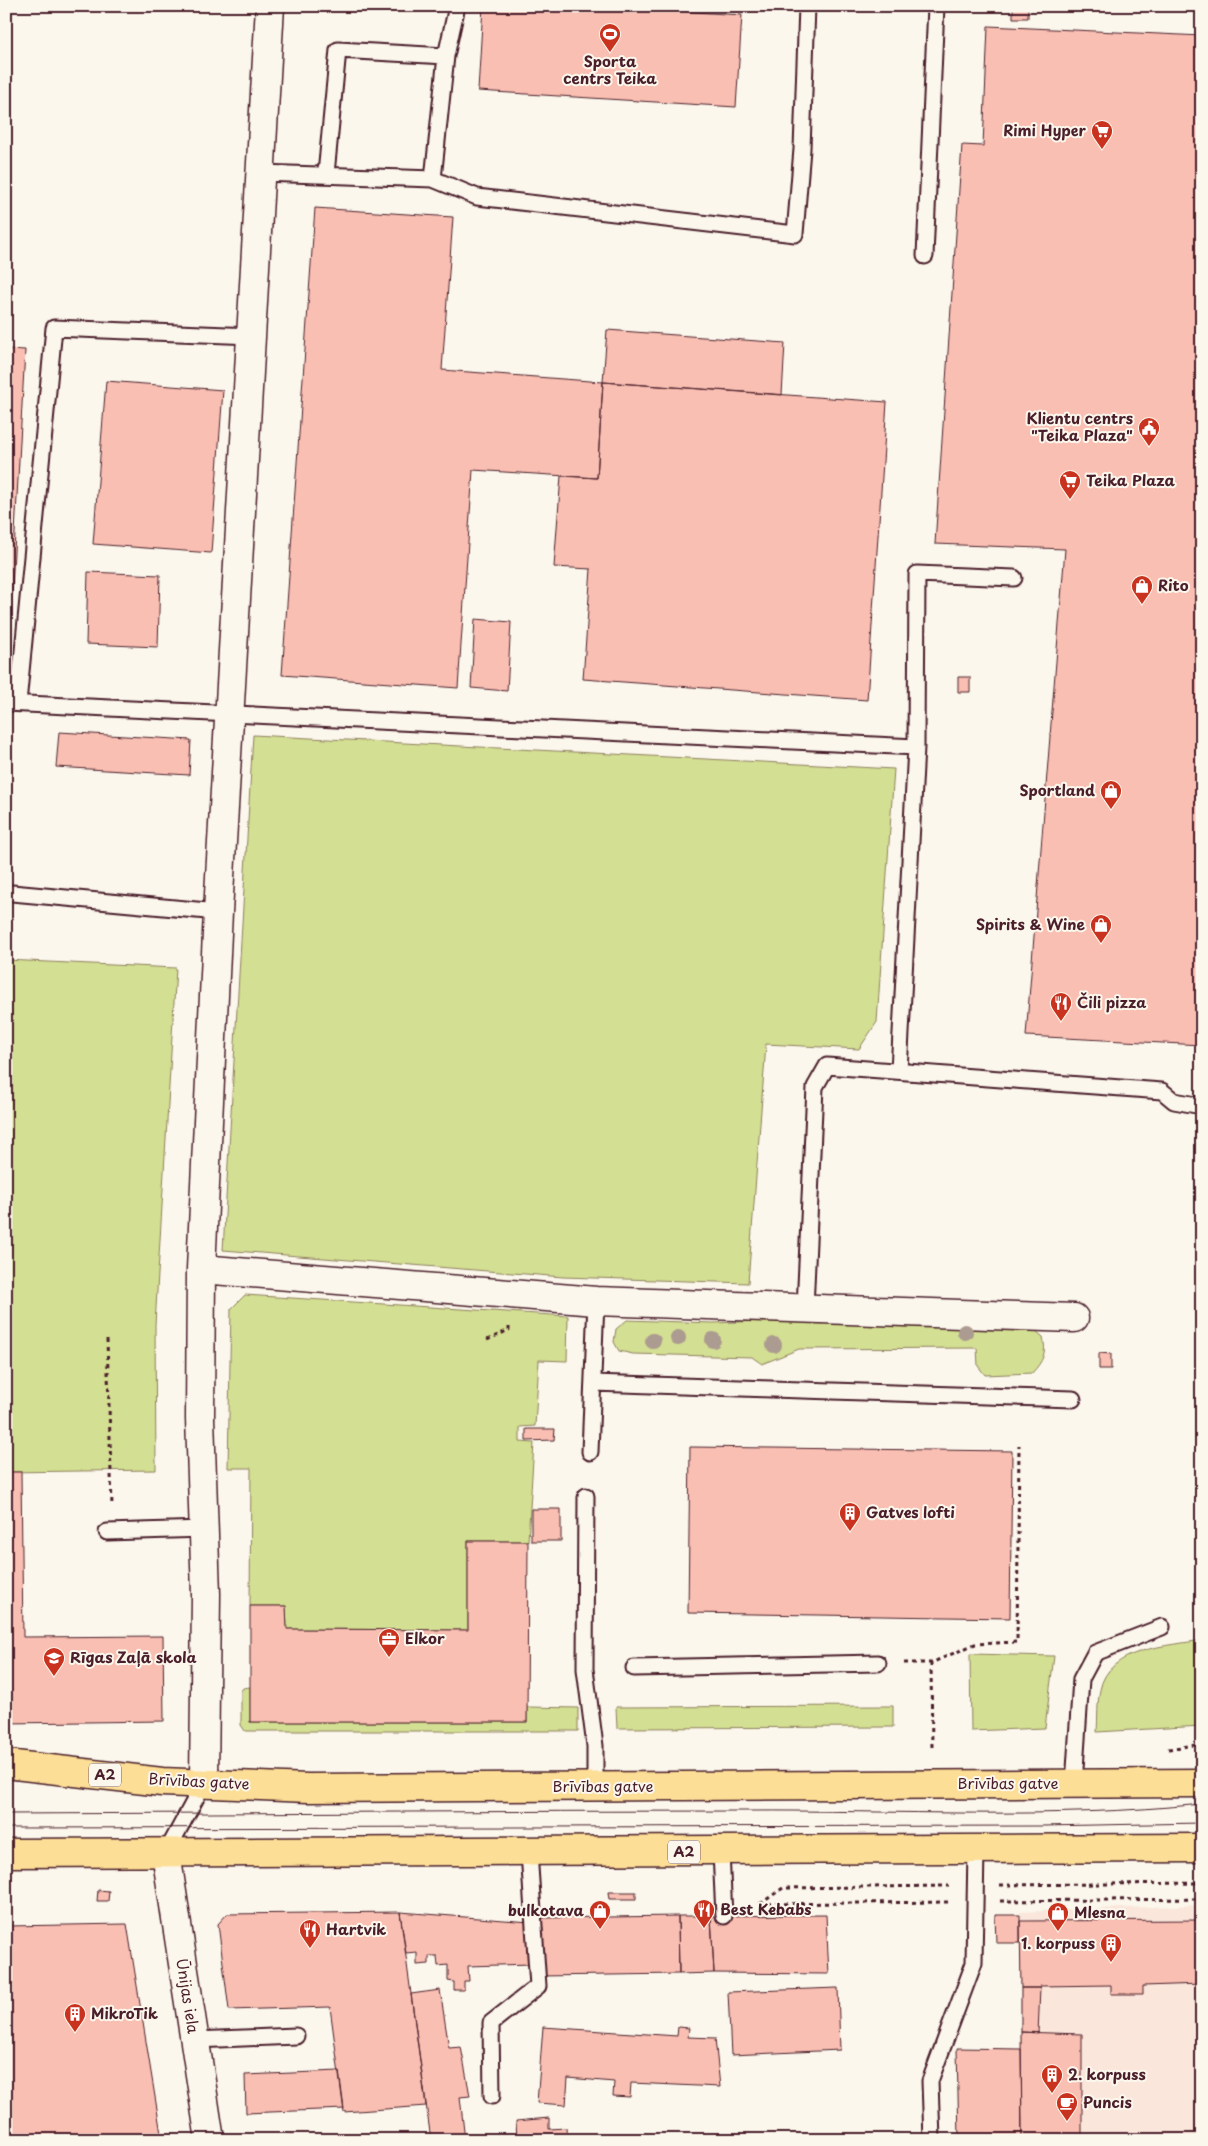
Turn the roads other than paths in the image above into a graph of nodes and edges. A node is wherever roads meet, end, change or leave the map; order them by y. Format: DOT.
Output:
graph roads {
  1 [pos="270,6"];
  2 [pos="457,6"];
  3 [pos="807,6"];
  4 [pos="936,6"];
  5 [pos="446,56"];
  6 [pos="261,173"];
  7 [pos="326,174"];
  8 [pos="433,179"];
  9 [pos="924,256"];
  10 [pos="252,336"];
  11 [pos="1014,578"];
  12 [pos="12,703"];
  13 [pos="230,713"];
  14 [pos="916,747"];
  15 [pos="12,893"];
  16 [pos="218,912"];
  17 [pos="899,1071"];
  18 [pos="1202,1106"];
  19 [pos="201,1269"];
  20 [pos="596,1301"];
  21 [pos="805,1308"];
  22 [pos="1074,1318"];
  23 [pos="593,1383"];
  24 [pos="1073,1400"];
  25 [pos="590,1452"];
  26 [pos="586,1496"];
  27 [pos="204,1529"];
  28 [pos="109,1532"];
  29 [pos="1162,1627"];
  30 [pos="878,1664"];
  31 [pos="634,1668"];
  32 [pos="6,1764"];
  33 [pos="204,1783"];
  34 [pos="1202,1783"];
  35 [pos="1074,1784"];
  36 [pos="595,1787"];
  37 [pos="1202,1848"];
  38 [pos="976,1850"];
  39 [pos="530,1852"];
  40 [pos="721,1852"];
  41 [pos="166,1853"];
  42 [pos="6,1854"];
  43 [pos="724,1916"];
  44 [pos="296,2036"];
  45 [pos="194,2040"];
  46 [pos="492,2096"];
  47 [pos="210,2140"];
  48 [pos="932,2140"];
  1 -- 6 [label="street"];
  2 -- 5 [label="lane"];
  3 -- 8 [label="lane"];
  4 -- 9 [label="lane"];
  5 -- 7 [label="lane"];
  5 -- 8 [label="lane"];
  6 -- 7 [label="lane"];
  6 -- 10 [label="street"];
  7 -- 8 [label="lane"];
  10 -- 12 [label="lane"];
  10 -- 13 [label="street"];
  11 -- 14 [label="lane"];
  12 -- 13 [label="lane"];
  13 -- 14 [label="lane"];
  13 -- 16 [label="street"];
  14 -- 17 [label="lane"];
  15 -- 16 [label="lane"];
  16 -- 19 [label="street"];
  17 -- 18 [label="lane"];
  17 -- 21 [label="lane"];
  19 -- 20 [label="street"];
  19 -- 27 [label="street"];
  20 -- 21 [label="street"];
  20 -- 23 [label="lane"];
  21 -- 22 [label="street"];
  23 -- 24 [label="lane"];
  23 -- 25 [label="lane"];
  26 -- 36 [label="lane"];
  27 -- 28 [label="lane"];
  27 -- 33 [label="street"];
  29 -- 35 [label="lane"];
  30 -- 31 [label="lane"];
  32 -- 33 [label="highway, Brīvības gatve / A2"];
  33 -- 36 [label="highway, Brīvības gatve / A2"];
  33 -- 41 [label="lane"];
  34 -- 35 [label="highway, Brīvības gatve / A2"];
  35 -- 36 [label="highway, Brīvības gatve / A2"];
  37 -- 38 [label="highway, A2"];
  38 -- 40 [label="highway, A2"];
  38 -- 48 [label="lane"];
  39 -- 40 [label="highway, A2"];
  39 -- 41 [label="highway, A2"];
  39 -- 46 [label="lane"];
  40 -- 43 [label="lane"];
  41 -- 42 [label="highway, A2"];
  41 -- 45 [label="street, Ūnijas iela"];
  44 -- 45 [label="lane"];
  45 -- 47 [label="street, Ūnijas iela"];
}
